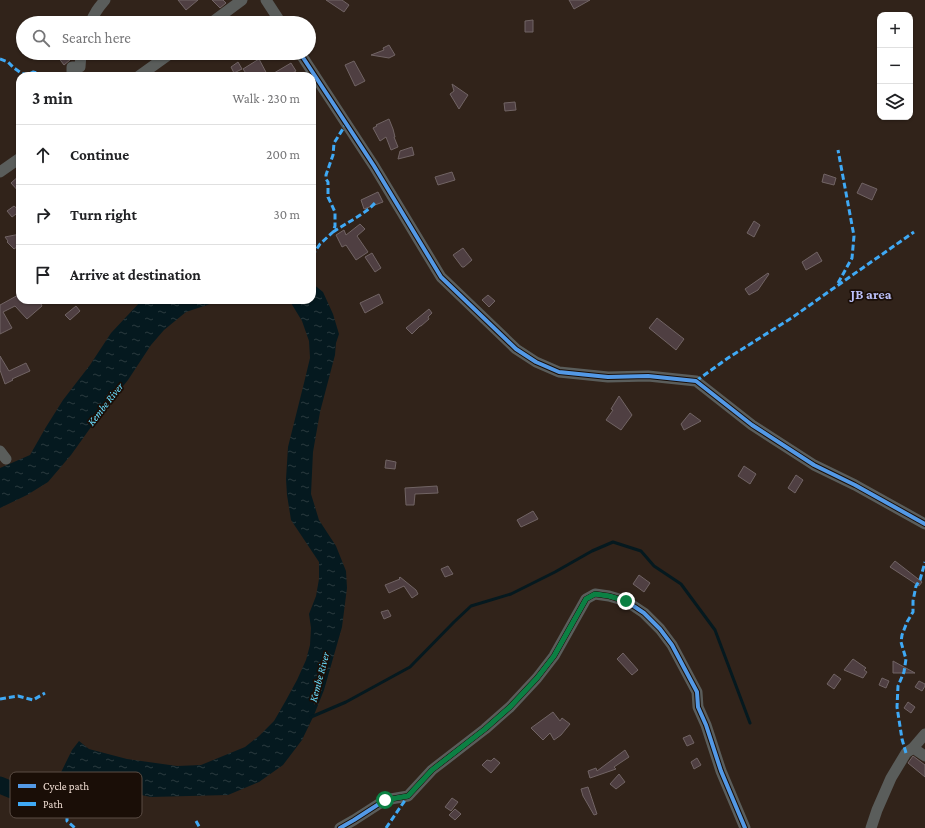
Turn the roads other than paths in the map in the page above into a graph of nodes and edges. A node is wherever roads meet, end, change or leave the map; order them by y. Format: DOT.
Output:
graph roads {
  1 [pos="105,0"];
  2 [pos="242,0"];
  3 [pos="266,0"];
  4 [pos="94,16"];
  5 [pos="221,16"];
  6 [pos="276,16"];
  7 [pos="80,60"];
  8 [pos="162,60"];
  9 [pos="305,60"];
  10 [pos="72,72"];
  11 [pos="145,72"];
  12 [pos="312,72"];
  13 [pos="316,77"];
  14 [pos="16,161"];
  15 [pos="0,172"];
  16 [pos="925,524"];
  17 [pos="925,734"];
  18 [pos="913,748"];
  19 [pos="925,756"];
  20 [pos="340,828"];
  21 [pos="745,828"];
  22 [pos="871,828"];
  1 -- 4 [label="street"];
  2 -- 5 [label="street"];
  3 -- 6 [label="street"];
  7 -- 10 [label="street"];
  8 -- 11 [label="street"];
  9 -- 12 [label="street"];
  13 -- 16 [label="street"];
  14 -- 15 [label="street"];
  17 -- 18 [label="street"];
  18 -- 19 [label="street"];
  18 -- 22 [label="street"];
  20 -- 21 [label="street"];
}
